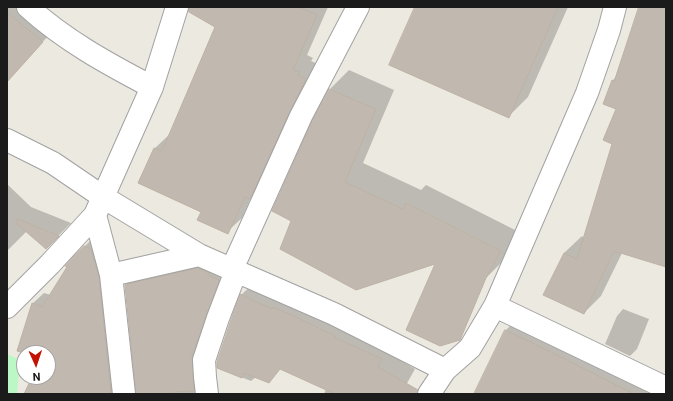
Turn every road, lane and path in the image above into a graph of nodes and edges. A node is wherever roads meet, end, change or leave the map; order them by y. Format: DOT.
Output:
graph roads {
  1 [pos="28,7"];
  2 [pos="177,7"];
  3 [pos="358,7"];
  4 [pos="615,7"];
  5 [pos="152,87"];
  6 [pos="7,140"];
  7 [pos="99,206"];
  8 [pos="199,255"];
  9 [pos="234,270"];
  10 [pos="111,275"];
  11 [pos="495,306"];
  12 [pos="7,307"];
  13 [pos="444,370"];
  14 [pos="666,388"];
  15 [pos="124,394"];
  16 [pos="207,394"];
  17 [pos="429,394"];
  1 -- 5 [label="street"];
  2 -- 5 [label="street"];
  3 -- 9 [label="street"];
  4 -- 11 [label="street"];
  5 -- 7 [label="street"];
  6 -- 7 [label="street"];
  7 -- 8 [label="street"];
  7 -- 10 [label="street"];
  7 -- 12 [label="street"];
  8 -- 9 [label="street"];
  8 -- 10 [label="street"];
  9 -- 13 [label="street"];
  9 -- 16 [label="street"];
  10 -- 15 [label="street"];
  11 -- 13 [label="street"];
  11 -- 14 [label="street"];
  13 -- 17 [label="street"];
}
